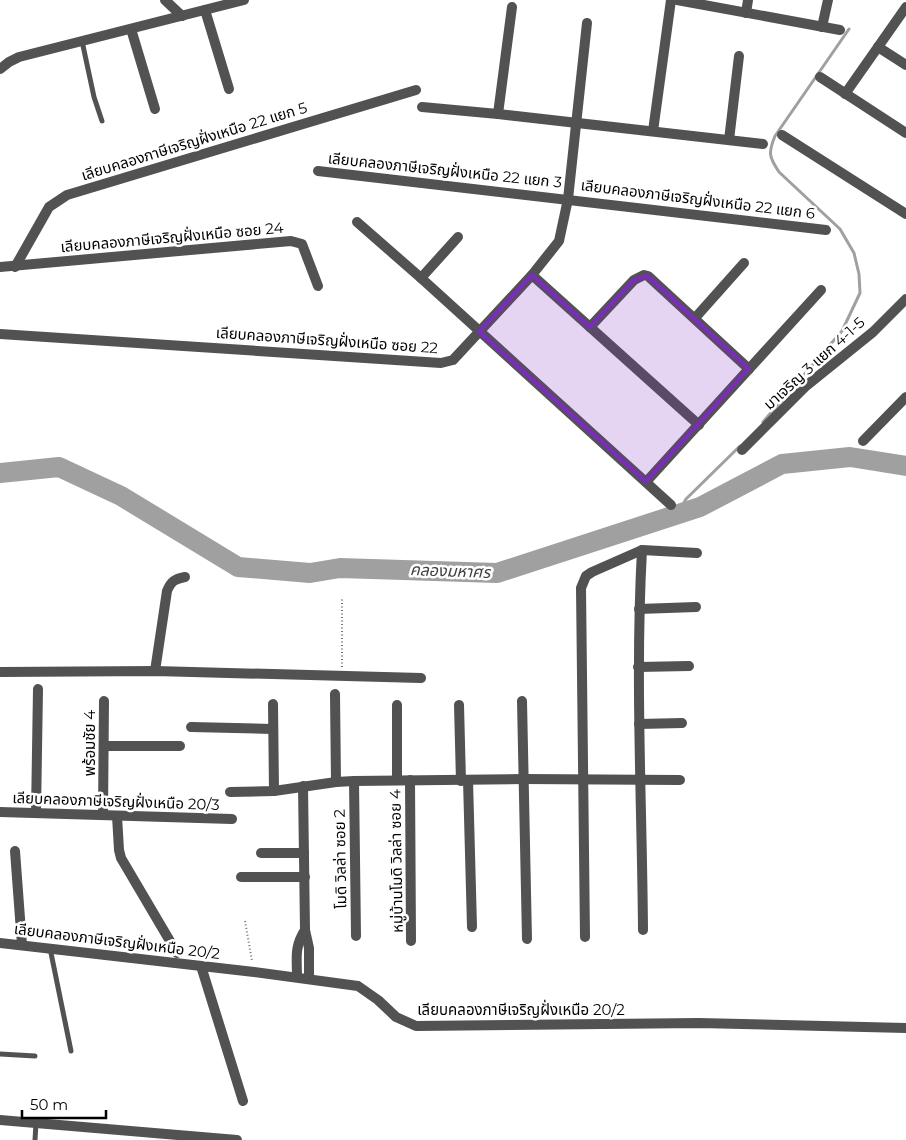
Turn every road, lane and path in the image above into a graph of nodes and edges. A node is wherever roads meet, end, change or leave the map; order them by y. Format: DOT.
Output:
graph roads {
  1 [pos="165,0"];
  2 [pos="244,0"];
  3 [pos="671,0"];
  4 [pos="676,0"];
  5 [pos="748,0"];
  6 [pos="828,0"];
  7 [pos="512,7"];
  8 [pos="906,7"];
  9 [pos="205,10"];
  10 [pos="746,13"];
  11 [pos="182,16"];
  12 [pos="587,24"];
  13 [pos="822,27"];
  14 [pos="130,29"];
  15 [pos="840,30"];
  16 [pos="82,40"];
  17 [pos="878,47"];
  18 [pos="739,56"];
  19 [pos="906,65"];
  20 [pos="0,69"];
  21 [pos="820,77"];
  22 [pos="229,89"];
  23 [pos="416,90"];
  24 [pos="846,94"];
  25 [pos="422,107"];
  26 [pos="155,109"];
  27 [pos="498,114"];
  28 [pos="102,121"];
  29 [pos="576,123"];
  30 [pos="653,131"];
  31 [pos="906,133"];
  32 [pos="782,135"];
  33 [pos="729,140"];
  34 [pos="763,144"];
  35 [pos="318,171"];
  36 [pos="568,199"];
  37 [pos="906,214"];
  38 [pos="357,222"];
  39 [pos="826,230"];
  40 [pos="458,237"];
  41 [pos="744,263"];
  42 [pos="0,267"];
  43 [pos="15,267"];
  44 [pos="532,275"];
  45 [pos="421,278"];
  46 [pos="318,286"];
  47 [pos="821,290"];
  48 [pos="906,299"];
  49 [pos="695,318"];
  50 [pos="590,327"];
  51 [pos="479,332"];
  52 [pos="0,334"];
  53 [pos="749,369"];
  54 [pos="906,397"];
  55 [pos="699,425"];
  56 [pos="863,441"];
  57 [pos="742,450"];
  58 [pos="646,482"];
  59 [pos="671,505"];
  60 [pos="642,550"];
  61 [pos="697,553"];
  62 [pos="185,577"];
  63 [pos="342,599"];
  64 [pos="696,607"];
  65 [pos="639,609"];
  66 [pos="689,666"];
  67 [pos="638,667"];
  68 [pos="155,671"];
  69 [pos="0,672"];
  70 [pos="342,676"];
  71 [pos="421,678"];
  72 [pos="38,689"];
  73 [pos="335,694"];
  74 [pos="104,701"];
  75 [pos="522,701"];
  76 [pos="273,704"];
  77 [pos="396,705"];
  78 [pos="459,705"];
  79 [pos="682,723"];
  80 [pos="639,724"];
  81 [pos="191,727"];
  82 [pos="272,729"];
  83 [pos="104,746"];
  84 [pos="180,746"];
  85 [pos="524,779"];
  86 [pos="397,780"];
  87 [pos="410,780"];
  88 [pos="464,780"];
  89 [pos="582,780"];
  90 [pos="641,780"];
  91 [pos="680,780"];
  92 [pos="354,781"];
  93 [pos="336,782"];
  94 [pos="303,786"];
  95 [pos="274,790"];
  96 [pos="230,792"];
  97 [pos="0,812"];
  98 [pos="36,813"];
  99 [pos="103,816"];
  100 [pos="117,816"];
  101 [pos="232,819"];
  102 [pos="15,851"];
  103 [pos="260,853"];
  104 [pos="304,853"];
  105 [pos="241,877"];
  106 [pos="305,877"];
  107 [pos="245,922"];
  108 [pos="472,927"];
  109 [pos="305,930"];
  110 [pos="643,930"];
  111 [pos="356,936"];
  112 [pos="584,937"];
  113 [pos="528,939"];
  114 [pos="412,941"];
  115 [pos="0,943"];
  116 [pos="22,945"];
  117 [pos="50,948"];
  118 [pos="177,953"];
  119 [pos="202,966"];
  120 [pos="254,972"];
  121 [pos="297,977"];
  122 [pos="309,979"];
  123 [pos="906,1028"];
  124 [pos="71,1051"];
  125 [pos="0,1054"];
  126 [pos="35,1056"];
  127 [pos="242,1101"];
  128 [pos="0,1120"];
  129 [pos="36,1123"];
  130 [pos="180,1137"];
  131 [pos="35,1140"];
  132 [pos="238,1140"];
  1 -- 11 [label="street"];
  2 -- 9 [label="street"];
  3 -- 30 [label="street"];
  4 -- 10 [label="street"];
  5 -- 10 [label="street"];
  6 -- 13 [label="street"];
  7 -- 27 [label="street"];
  8 -- 17 [label="street"];
  9 -- 11 [label="street"];
  9 -- 22 [label="street"];
  10 -- 13 [label="street"];
  11 -- 14 [label="street"];
  12 -- 29 [label="street, เลียบคลองภาษีเจริญฝั่งเหนือ ซอย 22"];
  13 -- 15 [label="street"];
  14 -- 16 [label="street"];
  14 -- 26 [label="street"];
  16 -- 20 [label="street"];
  16 -- 28 [label="lane"];
  17 -- 19 [label="street"];
  17 -- 24 [label="street"];
  18 -- 33 [label="street"];
  21 -- 24 [label="street"];
  23 -- 43 [label="street, เลียบคลองภาษีเจริญฝั่งเหนือ 22 แยก 5"];
  24 -- 31 [label="street"];
  25 -- 27 [label="street"];
  27 -- 29 [label="street"];
  29 -- 30 [label="street"];
  29 -- 36 [label="street, เลียบคลองภาษีเจริญฝั่งเหนือ ซอย 22"];
  30 -- 33 [label="street"];
  32 -- 37 [label="street"];
  33 -- 34 [label="street"];
  35 -- 36 [label="street, เลียบคลองภาษีเจริญฝั่งเหนือ 22 แยก 3"];
  36 -- 39 [label="street, เลียบคลองภาษีเจริญฝั่งเหนือ 22 แยก 6"];
  36 -- 44 [label="street, เลียบคลองภาษีเจริญฝั่งเหนือ ซอย 22"];
  38 -- 45 [label="street"];
  40 -- 45 [label="street"];
  41 -- 49 [label="street"];
  42 -- 43 [label="street, เลียบคลองภาษีเจริญฝั่งเหนือ ซอย 24"];
  43 -- 46 [label="street, เลียบคลองภาษีเจริญฝั่งเหนือ ซอย 24"];
  44 -- 50 [label="street"];
  44 -- 51 [label="street, เลียบคลองภาษีเจริญฝั่งเหนือ ซอย 22"];
  45 -- 51 [label="street"];
  47 -- 53 [label="street"];
  48 -- 57 [label="street, มาเจริญ 3 แยก 4-1-5"];
  49 -- 50 [label="street"];
  49 -- 53 [label="street"];
  50 -- 55 [label="street"];
  51 -- 52 [label="street, เลียบคลองภาษีเจริญฝั่งเหนือ ซอย 22"];
  51 -- 58 [label="street"];
  53 -- 55 [label="street"];
  54 -- 56 [label="street"];
  55 -- 58 [label="street"];
  58 -- 59 [label="street"];
  60 -- 61 [label="street"];
  60 -- 65 [label="street"];
  60 -- 89 [label="street"];
  62 -- 68 [label="street"];
  63 -- 70 [label="path"];
  64 -- 65 [label="street"];
  65 -- 67 [label="street"];
  66 -- 67 [label="street"];
  67 -- 80 [label="street"];
  68 -- 69 [label="street"];
  68 -- 70 [label="street"];
  70 -- 71 [label="street"];
  72 -- 98 [label="street"];
  73 -- 93 [label="street"];
  74 -- 83 [label="street, พร้อมชัย 4"];
  75 -- 85 [label="street"];
  76 -- 82 [label="street"];
  77 -- 86 [label="street"];
  78 -- 88 [label="street"];
  79 -- 80 [label="street"];
  80 -- 90 [label="street"];
  81 -- 82 [label="street"];
  82 -- 95 [label="street"];
  83 -- 84 [label="street"];
  83 -- 99 [label="street, พร้อมชัย 4"];
  85 -- 88 [label="street"];
  85 -- 89 [label="street"];
  85 -- 113 [label="street"];
  86 -- 87 [label="street"];
  86 -- 92 [label="street"];
  87 -- 88 [label="street"];
  87 -- 114 [label="street, หมู่บ้านโมดิ วิลล่า ซอย 4"];
  88 -- 108 [label="street"];
  89 -- 90 [label="street"];
  89 -- 112 [label="street"];
  90 -- 91 [label="street"];
  90 -- 110 [label="street"];
  92 -- 93 [label="street"];
  92 -- 111 [label="street, โมดิ วิลล่า ซอย 2"];
  93 -- 94 [label="street"];
  94 -- 95 [label="street"];
  94 -- 104 [label="street"];
  95 -- 96 [label="street"];
  97 -- 98 [label="street, เลียบคลองภาษีเจริญฝั่งเหนือ 20/3"];
  98 -- 99 [label="street, เลียบคลองภาษีเจริญฝั่งเหนือ 20/3"];
  99 -- 100 [label="street, เลียบคลองภาษีเจริญฝั่งเหนือ 20/3"];
  100 -- 101 [label="street, เลียบคลองภาษีเจริญฝั่งเหนือ 20/3"];
  100 -- 118 [label="street"];
  102 -- 116 [label="street"];
  103 -- 104 [label="street"];
  104 -- 106 [label="street"];
  105 -- 106 [label="street"];
  106 -- 109 [label="street"];
  107 -- 120 [label="path"];
  109 -- 121 [label="street"];
  109 -- 122 [label="street"];
  115 -- 116 [label="street, เลียบคลองภาษีเจริญฝั่งเหนือ 20/2"];
  116 -- 117 [label="street, เลียบคลองภาษีเจริญฝั่งเหนือ 20/2"];
  117 -- 119 [label="street, เลียบคลองภาษีเจริญฝั่งเหนือ 20/2"];
  117 -- 124 [label="lane"];
  119 -- 120 [label="street, เลียบคลองภาษีเจริญฝั่งเหนือ 20/2"];
  119 -- 127 [label="street"];
  120 -- 121 [label="street, เลียบคลองภาษีเจริญฝั่งเหนือ 20/2"];
  121 -- 122 [label="street, เลียบคลองภาษีเจริญฝั่งเหนือ 20/2"];
  122 -- 123 [label="street, เลียบคลองภาษีเจริญฝั่งเหนือ 20/2"];
  125 -- 126 [label="lane"];
  128 -- 129 [label="street"];
  129 -- 130 [label="street"];
  129 -- 131 [label="lane"];
  130 -- 132 [label="street"];
}
